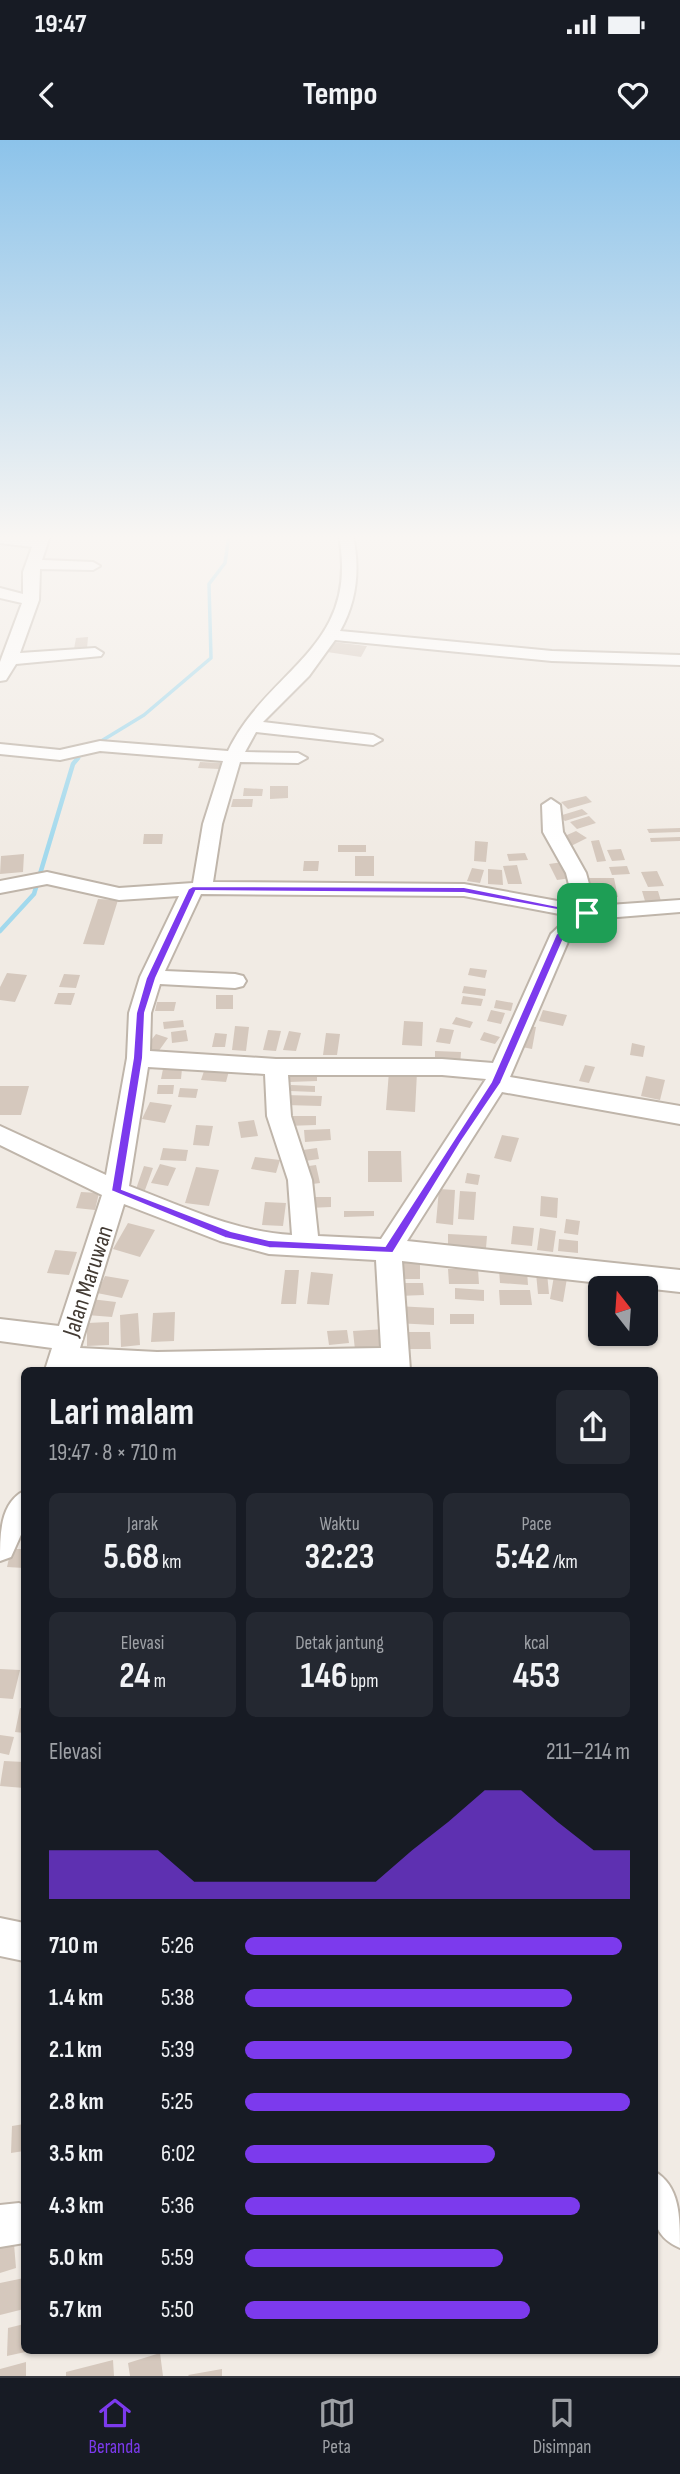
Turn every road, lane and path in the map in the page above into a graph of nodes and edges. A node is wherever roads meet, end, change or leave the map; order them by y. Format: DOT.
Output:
graph roads {
  1 [pos="17,640"];
  2 [pos="328,640"];
  3 [pos="387,640"];
  4 [pos="95,653"];
  5 [pos="10,659"];
  6 [pos="680,660"];
  7 [pos="0,676"];
  8 [pos="251,726"];
  9 [pos="373,740"];
  10 [pos="0,749"];
  11 [pos="236,757"];
  12 [pos="298,758"];
  13 [pos="551,805"];
  14 [pos="0,887"];
  15 [pos="197,888"];
  16 [pos="680,906"];
  17 [pos="587,913"];
  18 [pos="151,978"];
  19 [pos="235,981"];
  20 [pos="138,1058"];
  21 [pos="276,1067"];
  22 [pos="497,1078"];
  23 [pos="680,1115"];
  24 [pos="0,1135"];
  25 [pos="116,1191"];
  26 [pos="306,1247"];
  27 [pos="388,1250"];
  28 [pos="680,1281"];
  29 [pos="0,1330"];
  30 [pos="64,1356"];
  31 [pos="395,1365"];
  32 [pos="21,1510"];
  33 [pos="0,1547"];
  34 [pos="0,1937"];
  35 [pos="21,1940"];
  36 [pos="658,2197"];
  37 [pos="680,2227"];
  1 -- 5 [label="street"];
  2 -- 8 [label="street, Jalan Maruwan"];
  3 -- 6 [label="street"];
  4 -- 5 [label="street"];
  5 -- 7 [label="street"];
  8 -- 9 [label="street"];
  8 -- 11 [label="street, Jalan Maruwan"];
  10 -- 11 [label="street"];
  11 -- 12 [label="street"];
  11 -- 15 [label="street, Jalan Maruwan"];
  13 -- 17 [label="street"];
  14 -- 15 [label="street"];
  15 -- 17 [label="street"];
  15 -- 18 [label="street, Jalan Maruwan"];
  16 -- 17 [label="street"];
  17 -- 22 [label="street"];
  18 -- 19 [label="street"];
  18 -- 20 [label="street, Jalan Maruwan"];
  20 -- 21 [label="street"];
  20 -- 25 [label="street, Jalan Maruwan"];
  21 -- 22 [label="street"];
  21 -- 26 [label="street"];
  22 -- 23 [label="street"];
  22 -- 27 [label="street"];
  24 -- 25 [label="street"];
  25 -- 26 [label="street"];
  25 -- 30 [label="street, Jalan Maruwan"];
  26 -- 27 [label="street"];
  27 -- 28 [label="street"];
  27 -- 31 [label="street"];
  29 -- 30 [label="street"];
  30 -- 31 [label="street"];
  32 -- 33 [label="street"];
  34 -- 35 [label="street"];
  36 -- 37 [label="street"];
}
